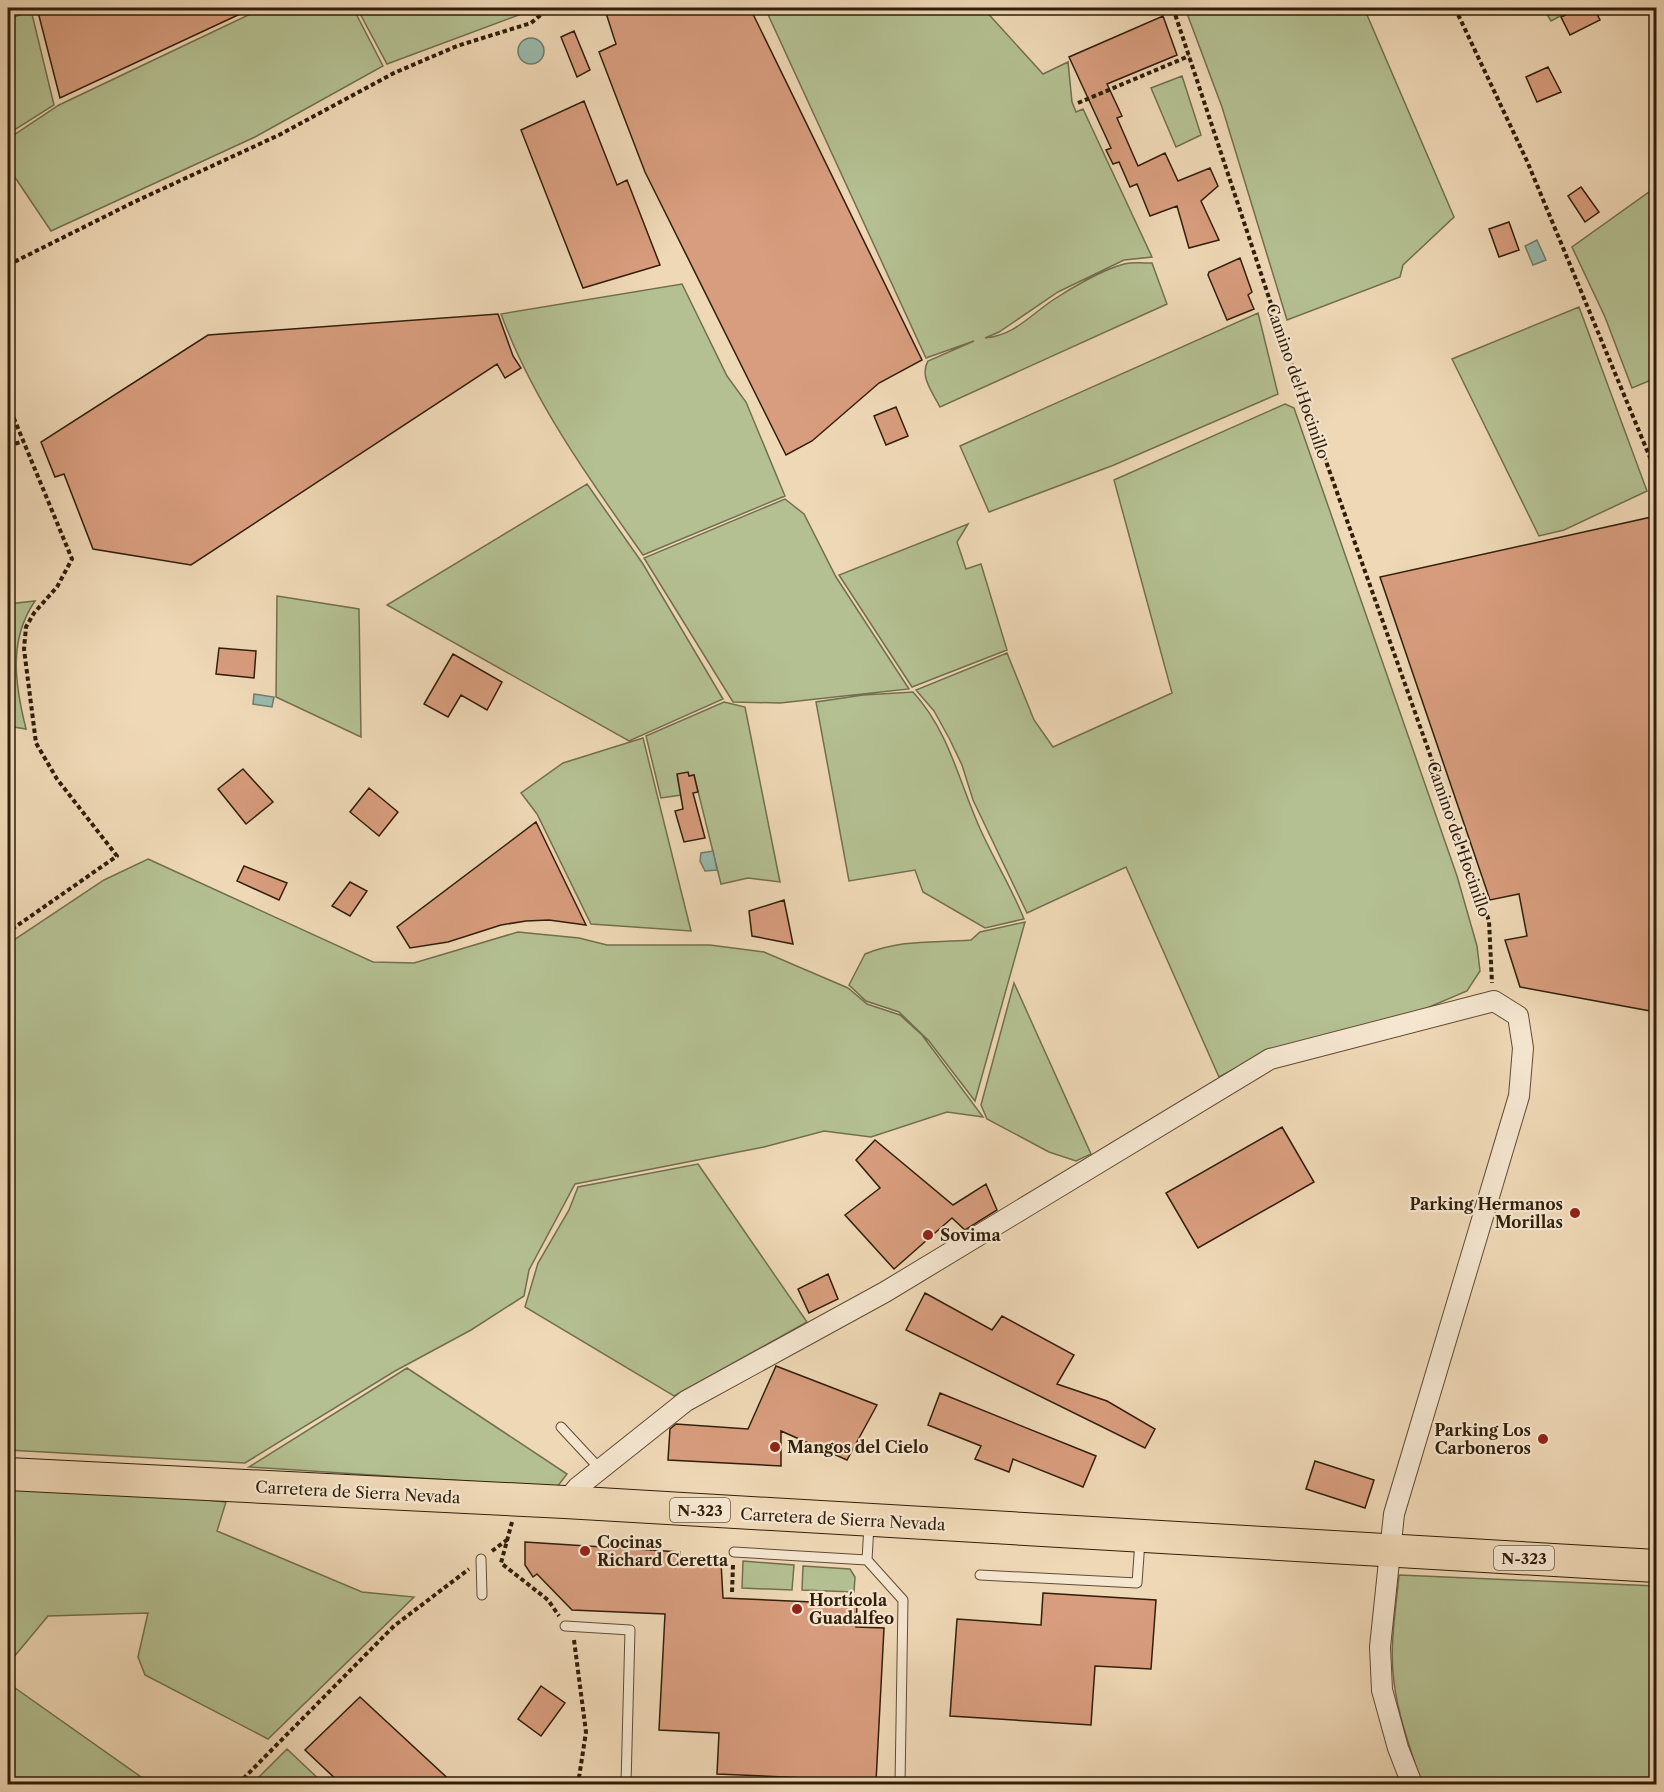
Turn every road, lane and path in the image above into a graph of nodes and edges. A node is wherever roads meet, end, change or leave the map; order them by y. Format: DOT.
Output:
graph roads {
  1 [pos="549,8"];
  2 [pos="1173,8"];
  3 [pos="1455,8"];
  4 [pos="1189,56"];
  5 [pos="1078,103"];
  6 [pos="8,265"];
  7 [pos="8,404"];
  8 [pos="24,441"];
  9 [pos="8,446"];
  10 [pos="1656,472"];
  11 [pos="8,932"];
  12 [pos="1494,1001"];
  13 [pos="561,1427"];
  14 [pos="600,1469"];
  15 [pos="8,1474"];
  16 [pos="518,1500"];
  17 [pos="564,1502"];
  18 [pos="869,1520"];
  19 [pos="1140,1536"];
  20 [pos="508,1539"];
  21 [pos="1391,1550"];
  22 [pos="734,1552"];
  23 [pos="481,1559"];
  24 [pos="867,1560"];
  25 [pos="1656,1566"];
  26 [pos="980,1575"];
  27 [pos="732,1592"];
  28 [pos="482,1595"];
  29 [pos="565,1626"];
  30 [pos="238,1785"];
  31 [pos="578,1785"];
  32 [pos="626,1785"];
  33 [pos="900,1785"];
  34 [pos="1412,1785"];
  1 -- 6 [label="path"];
  2 -- 4 [label="path, Camino del Hocinillo"];
  3 -- 10 [label="path"];
  4 -- 5 [label="path"];
  4 -- 12 [label="path, Camino del Hocinillo"];
  7 -- 8 [label="path"];
  8 -- 9 [label="path"];
  8 -- 11 [label="path"];
  12 -- 14 [label="street"];
  12 -- 21 [label="street"];
  13 -- 14 [label="lane"];
  14 -- 17 [label="street"];
  15 -- 16 [label="highway, Carretera de Sierra Nevada / N-323"];
  16 -- 17 [label="highway, Carretera de Sierra Nevada / N-323"];
  16 -- 20 [label="path"];
  17 -- 18 [label="highway, Carretera de Sierra Nevada / N-323"];
  18 -- 19 [label="highway, Carretera de Sierra Nevada / N-323"];
  18 -- 24 [label="lane"];
  19 -- 21 [label="highway, Carretera de Sierra Nevada / N-323"];
  19 -- 26 [label="lane"];
  20 -- 23 [label="path"];
  20 -- 29 [label="path"];
  21 -- 25 [label="highway, N-323"];
  21 -- 34 [label="street"];
  22 -- 24 [label="lane"];
  22 -- 27 [label="path"];
  23 -- 28 [label="lane"];
  23 -- 30 [label="path"];
  24 -- 33 [label="lane"];
  29 -- 31 [label="path"];
  29 -- 32 [label="lane"];
}
